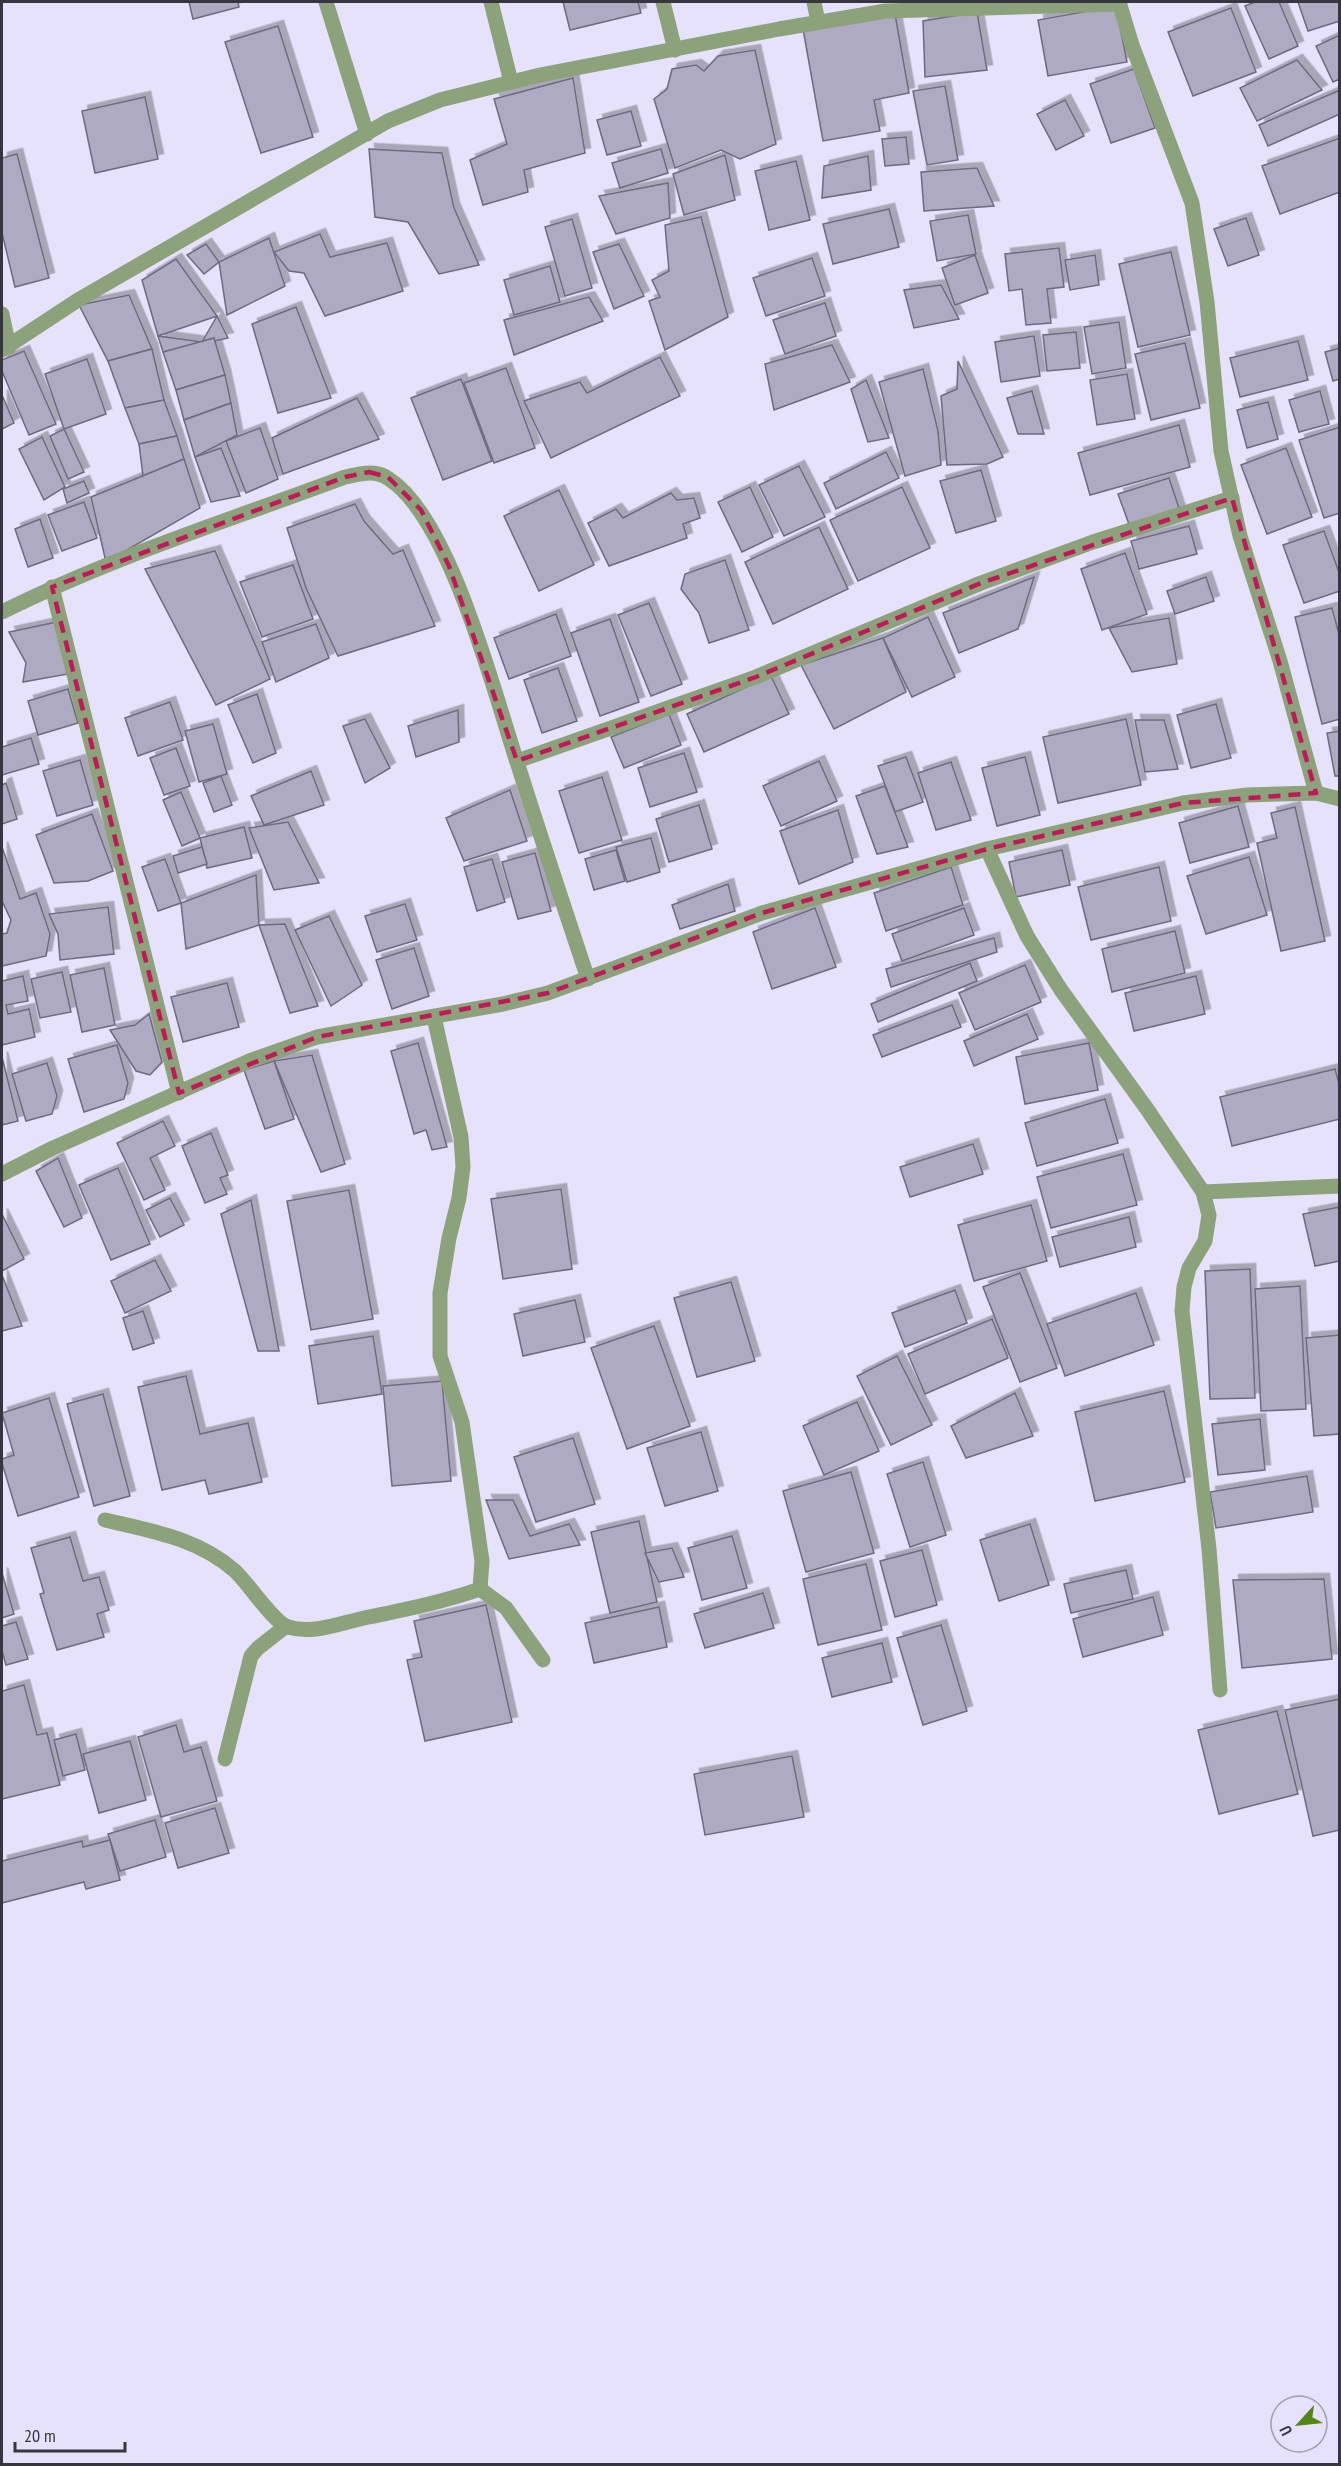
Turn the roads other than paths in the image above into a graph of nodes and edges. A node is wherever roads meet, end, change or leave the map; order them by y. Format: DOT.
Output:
graph roads {
  1 [pos="326,2"];
  2 [pos="491,2"];
  3 [pos="663,2"];
  4 [pos="814,2"];
  5 [pos="1119,3"];
  6 [pos="818,22"];
  7 [pos="675,50"];
  8 [pos="511,82"];
  9 [pos="367,134"];
  10 [pos="2,314"];
  11 [pos="5,349"];
  12 [pos="1232,498"];
  13 [pos="52,587"];
  14 [pos="2,612"];
  15 [pos="517,761"];
  16 [pos="1316,793"];
  17 [pos="1340,799"];
  18 [pos="987,849"];
  19 [pos="588,979"];
  20 [pos="434,1017"];
  21 [pos="179,1092"];
  22 [pos="2,1174"];
  23 [pos="1340,1186"];
  24 [pos="1203,1192"];
  25 [pos="105,1520"];
  26 [pos="480,1589"];
  27 [pos="286,1626"];
  28 [pos="543,1660"];
  29 [pos="1220,1690"];
  30 [pos="225,1759"];
  1 -- 9 [label="street"];
  2 -- 8 [label="street"];
  3 -- 7 [label="street"];
  4 -- 6 [label="street"];
  5 -- 6 [label="street"];
  5 -- 12 [label="street"];
  6 -- 7 [label="street"];
  7 -- 8 [label="street"];
  8 -- 9 [label="street"];
  9 -- 11 [label="street"];
  10 -- 11 [label="street"];
  12 -- 15 [label="street"];
  12 -- 16 [label="street"];
  13 -- 14 [label="street"];
  13 -- 15 [label="street"];
  13 -- 21 [label="street"];
  15 -- 19 [label="street"];
  16 -- 17 [label="street"];
  16 -- 18 [label="street"];
  18 -- 19 [label="street"];
  18 -- 24 [label="street"];
  19 -- 20 [label="street"];
  20 -- 21 [label="street"];
  20 -- 26 [label="street"];
  21 -- 22 [label="street"];
  23 -- 24 [label="street"];
  24 -- 29 [label="street"];
  25 -- 27 [label="street"];
  26 -- 27 [label="street"];
  26 -- 28 [label="street"];
  27 -- 30 [label="street"];
}
